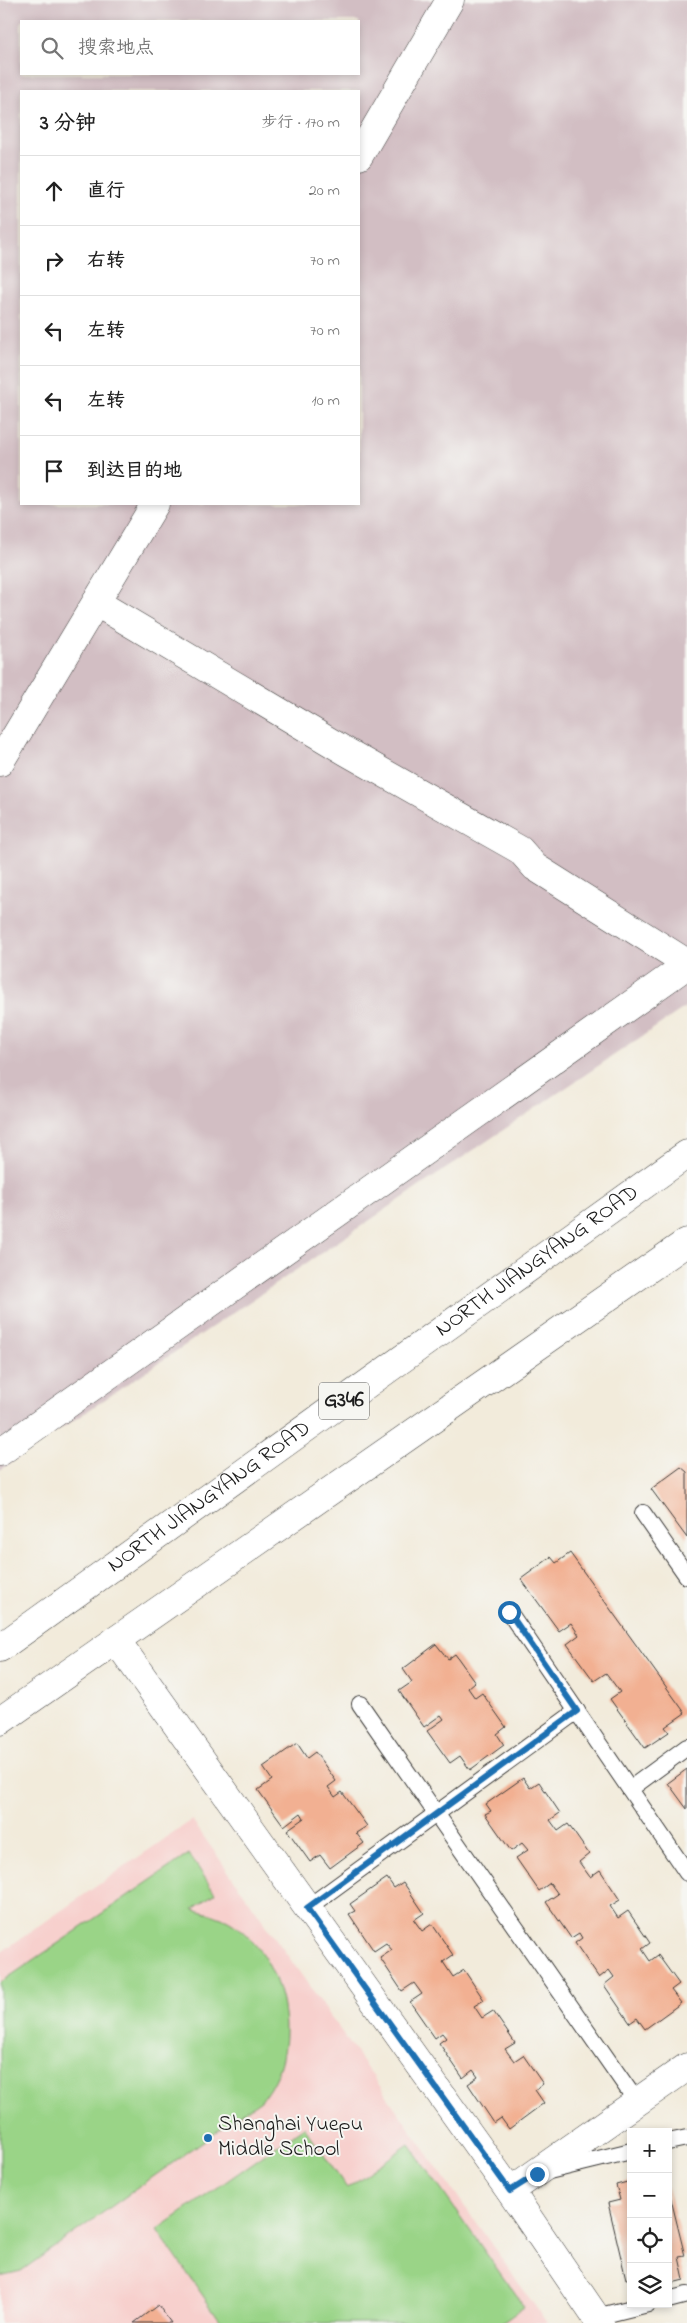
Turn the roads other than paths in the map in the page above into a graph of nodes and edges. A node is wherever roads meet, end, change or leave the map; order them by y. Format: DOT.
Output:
graph roads {
  1 [pos="450,0"];
  2 [pos="360,154"];
  3 [pos="154,505"];
  4 [pos="96,603"];
  5 [pos="0,762"];
  6 [pos="687,964"];
  7 [pos="687,1154"];
  8 [pos="687,1242"];
  9 [pos="0,1452"];
  10 [pos="643,1513"];
  11 [pos="687,1576"];
  12 [pos="509,1612"];
  13 [pos="116,1640"];
  14 [pos="0,1648"];
  15 [pos="360,1704"];
  16 [pos="577,1711"];
  17 [pos="0,1721"];
  18 [pos="687,1747"];
  19 [pos="630,1789"];
  20 [pos="436,1813"];
  21 [pos="687,1873"];
  22 [pos="307,1908"];
  23 [pos="687,2067"];
  24 [pos="637,2102"];
  25 [pos="687,2138"];
  26 [pos="672,2141"];
  27 [pos="627,2152"];
  28 [pos="537,2174"];
  29 [pos="510,2191"];
  30 [pos="687,2295"];
  31 [pos="672,2299"];
  32 [pos="636,2308"];
  33 [pos="598,2320"];
  1 -- 2 [label="main road"];
  3 -- 4 [label="main road"];
  4 -- 5 [label="main road"];
  4 -- 6 [label="main road"];
  6 -- 9 [label="main road"];
  7 -- 14 [label="main road, NORTH JIANGYANG ROAD / G346"];
  8 -- 13 [label="main road"];
  10 -- 11 [label="lane"];
  12 -- 16 [label="lane"];
  13 -- 17 [label="main road"];
  13 -- 22 [label="main road"];
  15 -- 20 [label="lane"];
  16 -- 19 [label="lane"];
  16 -- 20 [label="lane"];
  18 -- 19 [label="lane"];
  19 -- 21 [label="lane"];
  20 -- 22 [label="lane"];
  20 -- 24 [label="lane"];
  22 -- 29 [label="main road"];
  23 -- 24 [label="main road"];
  24 -- 28 [label="main road"];
  25 -- 26 [label="lane"];
  27 -- 28 [label="lane"];
  28 -- 29 [label="main road"];
  29 -- 33 [label="main road"];
  30 -- 31 [label="lane"];
  32 -- 33 [label="lane"];
}
